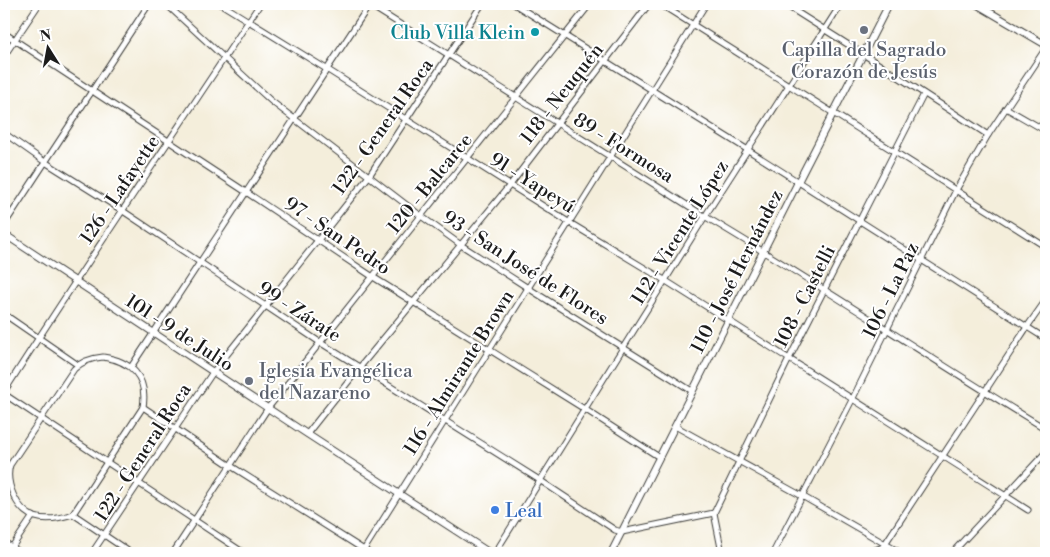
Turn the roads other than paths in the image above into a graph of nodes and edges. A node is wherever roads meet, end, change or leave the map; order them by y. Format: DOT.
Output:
graph roads {
  1 [pos="39,4"];
  2 [pos="149,4"];
  3 [pos="166,4"];
  4 [pos="221,4"];
  5 [pos="260,4"];
  6 [pos="369,4"];
  7 [pos="482,4"];
  8 [pos="514,4"];
  9 [pos="590,4"];
  10 [pos="649,4"];
  11 [pos="660,4"];
  12 [pos="706,4"];
  13 [pos="784,4"];
  14 [pos="841,4"];
  15 [pos="889,4"];
  16 [pos="976,4"];
  17 [pos="249,21"];
  18 [pos="693,25"];
  19 [pos="825,29"];
  20 [pos="4,33"];
  21 [pos="564,36"];
  22 [pos="15,40"];
  23 [pos="1046,46"];
  24 [pos="863,54"];
  25 [pos="449,55"];
  26 [pos="4,56"];
  27 [pos="225,58"];
  28 [pos="605,61"];
  29 [pos="328,70"];
  30 [pos="789,85"];
  31 [pos="652,90"];
  32 [pos="92,91"];
  33 [pos="924,94"];
  34 [pos="516,97"];
  35 [pos="1006,108"];
  36 [pos="833,113"];
  37 [pos="295,119"];
  38 [pos="406,120"];
  39 [pos="557,123"];
  40 [pos="1046,131"];
  41 [pos="4,133"];
  42 [pos="988,136"];
  43 [pos="169,141"];
  44 [pos="748,150"];
  45 [pos="895,152"];
  46 [pos="610,156"];
  47 [pos="467,158"];
  48 [pos="45,162"];
  49 [pos="369,176"];
  50 [pos="798,182"];
  51 [pos="510,184"];
  52 [pos="956,190"];
  53 [pos="246,192"];
  54 [pos="123,211"];
  55 [pos="421,216"];
  56 [pos="706,217"];
  57 [pos="859,221"];
  58 [pos="570,223"];
  59 [pos="4,225"];
  60 [pos="4,234"];
  61 [pos="318,240"];
  62 [pos="461,245"];
  63 [pos="1046,248"];
  64 [pos="763,251"];
  65 [pos="922,261"];
  66 [pos="200,262"];
  67 [pos="373,277"];
  68 [pos="76,282"];
  69 [pos="666,282"];
  70 [pos="528,288"];
  71 [pos="825,289"];
  72 [pos="1046,300"];
  73 [pos="414,302"];
  74 [pos="265,306"];
  75 [pos="4,314"];
  76 [pos="727,321"];
  77 [pos="1028,327"];
  78 [pos="887,330"];
  79 [pos="153,332"];
  80 [pos="39,337"];
  81 [pos="1046,339"];
  82 [pos="321,343"];
  83 [pos="624,348"];
  84 [pos="489,350"];
  85 [pos="789,359"];
  86 [pos="78,365"];
  87 [pos="130,367"];
  88 [pos="360,367"];
  89 [pos="213,372"];
  90 [pos="692,390"];
  91 [pos="985,392"];
  92 [pos="4,393"];
  93 [pos="852,400"];
  94 [pos="144,407"];
  95 [pos="268,408"];
  96 [pos="586,410"];
  97 [pos="41,418"];
  98 [pos="445,420"];
  99 [pos="675,426"];
  100 [pos="176,428"];
  101 [pos="1046,429"];
  102 [pos="307,434"];
  103 [pos="1046,452"];
  104 [pos="942,456"];
  105 [pos="659,457"];
  106 [pos="739,460"];
  107 [pos="107,463"];
  108 [pos="231,466"];
  109 [pos="6,470"];
  110 [pos="541,481"];
  111 [pos="138,484"];
  112 [pos="399,494"];
  113 [pos="802,496"];
  114 [pos="1005,496"];
  115 [pos="1028,510"];
  116 [pos="714,513"];
  117 [pos="73,514"];
  118 [pos="33,516"];
  119 [pos="195,520"];
  120 [pos="622,532"];
  121 [pos="104,536"];
  122 [pos="4,542"];
  123 [pos="884,546"];
  124 [pos="12,547"];
  125 [pos="365,552"];
  126 [pos="21,553"];
  127 [pos="92,553"];
  128 [pos="131,553"];
  129 [pos="173,553"];
  130 [pos="244,553"];
  131 [pos="490,553"];
  132 [pos="495,553"];
  133 [pos="611,553"];
  134 [pos="722,553"];
  135 [pos="773,553"];
  136 [pos="867,553"];
  137 [pos="879,553"];
  138 [pos="901,553"];
  139 [pos="952,553"];
  1 -- 22 [label="street"];
  2 -- 32 [label="street"];
  3 -- 27 [label="street, 93 - San José de Flores"];
  4 -- 17 [label="street, 91 - Yapeyú"];
  5 -- 17 [label="street, 126 - Lafayette"];
  6 -- 25 [label="street, 89 - Formosa"];
  6 -- 29 [label="street"];
  7 -- 25 [label="street, 122 - General Roca"];
  8 -- 21 [label="street"];
  9 -- 21 [label="street, 120 - Balcarce"];
  10 -- 28 [label="street, 118 - Neuquén"];
  11 -- 18 [label="street"];
  12 -- 18 [label="street, 116 - Almirante Brown"];
  13 -- 19 [label="street"];
  14 -- 19 [label="street, 112 - Vicente López"];
  15 -- 24 [label="street, 110 - José Hernández"];
  16 -- 23 [label="street"];
  17 -- 27 [label="street, 126 - Lafayette"];
  17 -- 29 [label="street, 91 - Yapeyú"];
  18 -- 30 [label="street"];
  18 -- 31 [label="street, 116 - Almirante Brown"];
  19 -- 24 [label="street"];
  19 -- 30 [label="street, 112 - Vicente López"];
  20 -- 22 [label="street, 97 - San Pedro"];
  21 -- 28 [label="street"];
  21 -- 34 [label="street, 120 - Balcarce"];
  22 -- 26 [label="street"];
  22 -- 32 [label="street, 97 - San Pedro"];
  23 -- 35 [label="street, 106 - La Paz"];
  24 -- 33 [label="street"];
  24 -- 36 [label="street, 110 - José Hernández"];
  25 -- 34 [label="street, 89 - Formosa"];
  25 -- 38 [label="street, 122 - General Roca"];
  27 -- 37 [label="street, 93 - San José de Flores"];
  27 -- 43 [label="street, 126 - Lafayette"];
  28 -- 31 [label="street"];
  28 -- 39 [label="street, 118 - Neuquén"];
  29 -- 37 [label="street"];
  29 -- 38 [label="street, 91 - Yapeyú"];
  30 -- 36 [label="street"];
  30 -- 44 [label="street, 112 - Vicente López"];
  31 -- 44 [label="street"];
  31 -- 46 [label="street, 116 - Almirante Brown"];
  32 -- 43 [label="street, 97 - San Pedro"];
  32 -- 48 [label="street"];
  33 -- 42 [label="street"];
  33 -- 45 [label="street, 108 - Castelli"];
  34 -- 39 [label="street, 89 - Formosa"];
  34 -- 47 [label="street, 120 - Balcarce"];
  35 -- 40 [label="street"];
  35 -- 42 [label="street, 106 - La Paz"];
  36 -- 45 [label="street"];
  36 -- 50 [label="street, 110 - José Hernández"];
  37 -- 49 [label="street, 93 - San José de Flores"];
  37 -- 53 [label="street"];
  38 -- 47 [label="street, 91 - Yapeyú"];
  38 -- 49 [label="street, 122 - General Roca"];
  39 -- 46 [label="street, 89 - Formosa"];
  39 -- 51 [label="street, 118 - Neuquén"];
  41 -- 48 [label="street, 99 - Zárate"];
  42 -- 52 [label="street, 106 - La Paz"];
  43 -- 53 [label="street, 97 - San Pedro"];
  43 -- 54 [label="street, 126 - Lafayette"];
  44 -- 50 [label="street"];
  44 -- 56 [label="street, 112 - Vicente López"];
  45 -- 52 [label="street"];
  45 -- 57 [label="street, 108 - Castelli"];
  46 -- 56 [label="street, 89 - Formosa"];
  46 -- 58 [label="street, 116 - Almirante Brown"];
  47 -- 51 [label="street, 91 - Yapeyú"];
  47 -- 55 [label="street, 120 - Balcarce"];
  48 -- 54 [label="street, 99 - Zárate"];
  48 -- 59 [label="street"];
  49 -- 55 [label="street, 93 - San José de Flores"];
  49 -- 61 [label="street, 122 - General Roca"];
  50 -- 57 [label="street"];
  50 -- 64 [label="street, 110 - José Hernández"];
  51 -- 58 [label="street, 91 - Yapeyú"];
  51 -- 62 [label="street, 118 - Neuquén"];
  52 -- 63 [label="street"];
  52 -- 65 [label="street, 106 - La Paz"];
  53 -- 61 [label="street, 97 - San Pedro"];
  53 -- 66 [label="street"];
  54 -- 66 [label="street, 99 - Zárate"];
  54 -- 68 [label="street, 126 - Lafayette"];
  55 -- 62 [label="street, 93 - San José de Flores"];
  55 -- 67 [label="street, 120 - Balcarce"];
  56 -- 64 [label="street, 89 - Formosa"];
  56 -- 69 [label="street, 112 - Vicente López"];
  57 -- 65 [label="street"];
  57 -- 71 [label="street, 108 - Castelli"];
  58 -- 69 [label="street, 91 - Yapeyú"];
  58 -- 70 [label="street, 116 - Almirante Brown"];
  60 -- 68 [label="street, 101 - 9 de Julio"];
  61 -- 67 [label="street, 97 - San Pedro"];
  61 -- 74 [label="street, 122 - General Roca"];
  62 -- 70 [label="street, 93 - San José de Flores"];
  62 -- 73 [label="street, 118 - Neuquén"];
  64 -- 71 [label="street, 89 - Formosa"];
  64 -- 76 [label="street, 110 - José Hernández"];
  65 -- 77 [label="street"];
  65 -- 78 [label="street, 106 - La Paz"];
  66 -- 74 [label="street, 99 - Zárate"];
  66 -- 79 [label="street"];
  67 -- 73 [label="street, 97 - San Pedro"];
  67 -- 82 [label="street, 120 - Balcarce"];
  68 -- 79 [label="street, 101 - 9 de Julio"];
  68 -- 80 [label="street, 126 - Lafayette"];
  69 -- 76 [label="street, 91 - Yapeyú"];
  69 -- 83 [label="street, 112 - Vicente López"];
  70 -- 83 [label="street, 93 - San José de Flores"];
  70 -- 84 [label="street, 116 - Almirante Brown"];
  71 -- 78 [label="street, 89 - Formosa"];
  71 -- 85 [label="street, 108 - Castelli"];
  72 -- 77 [label="street"];
  73 -- 84 [label="street, 97 - San Pedro"];
  73 -- 88 [label="street, 118 - Neuquén"];
  74 -- 82 [label="street, 99 - Zárate"];
  74 -- 89 [label="street, 122 - General Roca"];
  75 -- 80 [label="street"];
  76 -- 85 [label="street, 91 - Yapeyú"];
  76 -- 90 [label="street, 110 - José Hernández"];
  77 -- 81 [label="street"];
  77 -- 91 [label="street"];
  78 -- 91 [label="street, 89 - Formosa"];
  78 -- 93 [label="street, 106 - La Paz"];
  79 -- 87 [label="street"];
  79 -- 89 [label="street, 101 - 9 de Julio"];
  80 -- 86 [label="street"];
  80 -- 92 [label="street, 126 - Lafayette"];
  82 -- 88 [label="street, 99 - Zárate"];
  82 -- 95 [label="street, 120 - Balcarce"];
  83 -- 90 [label="street, 93 - San José de Flores"];
  83 -- 96 [label="street, 112 - Vicente López"];
  84 -- 96 [label="street, 97 - San Pedro"];
  84 -- 98 [label="street, 116 - Almirante Brown"];
  85 -- 93 [label="street, 91 - Yapeyú"];
  85 -- 106 [label="street, 108 - Castelli"];
  86 -- 87 [label="street"];
  86 -- 97 [label="street"];
  87 -- 94 [label="street"];
  88 -- 98 [label="street, 99 - Zárate"];
  88 -- 102 [label="street, 118 - Neuquén"];
  89 -- 95 [label="street, 101 - 9 de Julio"];
  89 -- 100 [label="street, 122 - General Roca"];
  90 -- 99 [label="street, 110 - José Hernández"];
  91 -- 101 [label="street, 89 - Formosa"];
  91 -- 104 [label="street"];
  92 -- 97 [label="street"];
  93 -- 104 [label="street, 91 - Yapeyú"];
  93 -- 113 [label="street, 106 - La Paz"];
  94 -- 100 [label="street"];
  94 -- 107 [label="street"];
  95 -- 102 [label="street, 101 - 9 de Julio"];
  95 -- 108 [label="street, 120 - Balcarce"];
  96 -- 105 [label="street, 97 - San Pedro"];
  96 -- 110 [label="street, 112 - Vicente López"];
  97 -- 107 [label="street"];
  97 -- 109 [label="street"];
  98 -- 110 [label="street, 99 - Zárate"];
  98 -- 112 [label="street, 116 - Almirante Brown"];
  99 -- 105 [label="street, 110 - José Hernández"];
  99 -- 106 [label="street"];
  100 -- 108 [label="street"];
  100 -- 111 [label="street, 122 - General Roca"];
  102 -- 112 [label="street, 101 - 9 de Julio"];
  103 -- 114 [label="street"];
  104 -- 114 [label="street, 91 - Yapeyú"];
  104 -- 123 [label="street"];
  105 -- 120 [label="street, 110 - José Hernández"];
  106 -- 113 [label="street"];
  106 -- 116 [label="street, 108 - Castelli"];
  107 -- 111 [label="street"];
  107 -- 117 [label="street"];
  108 -- 119 [label="street, 120 - Balcarce"];
  108 -- 125 [label="street"];
  109 -- 118 [label="street"];
  110 -- 120 [label="street, 99 - Zárate"];
  110 -- 132 [label="street, 112 - Vicente López"];
  111 -- 119 [label="street"];
  111 -- 121 [label="street, 122 - General Roca"];
  112 -- 125 [label="street, 116 - Almirante Brown"];
  112 -- 131 [label="street, 101 - 9 de Julio"];
  113 -- 123 [label="street"];
  113 -- 135 [label="street, 106 - La Paz"];
  114 -- 115 [label="street, 91 - Yapeyú"];
  114 -- 139 [label="street"];
  116 -- 120 [label="street"];
  116 -- 134 [label="street"];
  117 -- 118 [label="street"];
  117 -- 121 [label="street"];
  118 -- 124 [label="street"];
  119 -- 129 [label="street, 120 - Balcarce"];
  119 -- 130 [label="street"];
  120 -- 133 [label="street, 110 - José Hernández"];
  121 -- 127 [label="street, 122 - General Roca"];
  121 -- 128 [label="street"];
  122 -- 124 [label="street"];
  123 -- 136 [label="street"];
  123 -- 137 [label="street"];
  123 -- 138 [label="street"];
  124 -- 126 [label="street"];
}
